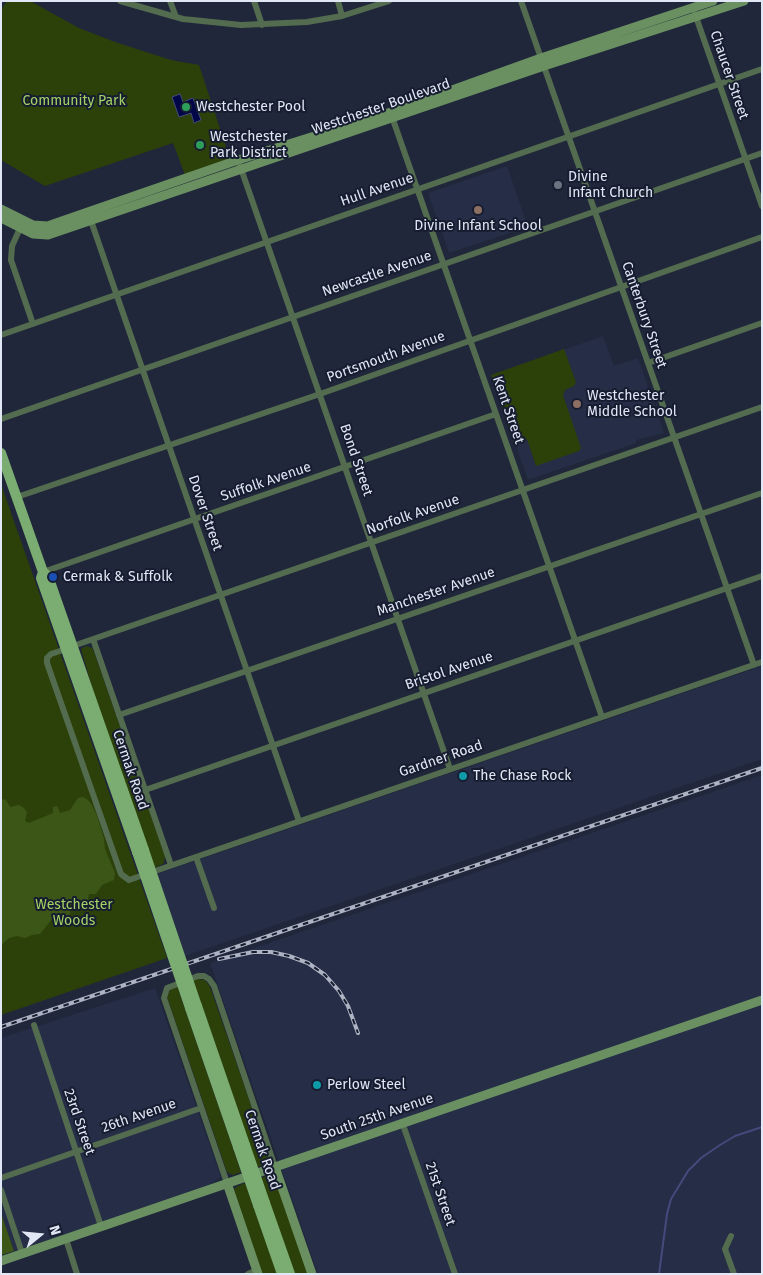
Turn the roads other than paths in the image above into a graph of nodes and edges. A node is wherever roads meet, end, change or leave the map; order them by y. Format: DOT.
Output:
graph roads {
  1 [pos="120,1"];
  2 [pos="170,1"];
  3 [pos="254,1"];
  4 [pos="338,1"];
  5 [pos="389,1"];
  6 [pos="521,1"];
  7 [pos="713,1"];
  8 [pos="744,1"];
  9 [pos="693,8"];
  10 [pos="342,16"];
  11 [pos="176,17"];
  12 [pos="696,18"];
  13 [pos="262,25"];
  14 [pos="542,62"];
  15 [pos="762,69"];
  16 [pos="719,84"];
  17 [pos="392,115"];
  18 [pos="568,136"];
  19 [pos="762,153"];
  20 [pos="745,159"];
  21 [pos="240,164"];
  22 [pos="418,189"];
  23 [pos="762,206"];
  24 [pos="1,209"];
  25 [pos="594,212"];
  26 [pos="89,216"];
  27 [pos="1,218"];
  28 [pos="21,224"];
  29 [pos="762,237"];
  30 [pos="267,242"];
  31 [pos="444,264"];
  32 [pos="621,287"];
  33 [pos="116,294"];
  34 [pos="293,317"];
  35 [pos="762,323"];
  36 [pos="33,324"];
  37 [pos="1,334"];
  38 [pos="470,340"];
  39 [pos="648,363"];
  40 [pos="142,370"];
  41 [pos="320,394"];
  42 [pos="762,407"];
  43 [pos="496,414"];
  44 [pos="1,419"];
  45 [pos="674,438"];
  46 [pos="168,445"];
  47 [pos="1,453"];
  48 [pos="346,468"];
  49 [pos="523,491"];
  50 [pos="762,493"];
  51 [pos="17,497"];
  52 [pos="701,514"];
  53 [pos="194,520"];
  54 [pos="372,543"];
  55 [pos="549,566"];
  56 [pos="43,572"];
  57 [pos="762,576"];
  58 [pos="727,589"];
  59 [pos="220,595"];
  60 [pos="398,618"];
  61 [pos="93,639"];
  62 [pos="575,640"];
  63 [pos="69,648"];
  64 [pos="762,662"];
  65 [pos="754,665"];
  66 [pos="246,671"];
  67 [pos="424,693"];
  68 [pos="119,715"];
  69 [pos="602,717"];
  70 [pos="272,746"];
  71 [pos="450,769"];
  72 [pos="145,790"];
  73 [pos="299,822"];
  74 [pos="196,857"];
  75 [pos="171,866"];
  76 [pos="214,908"];
  77 [pos="762,1000"];
  78 [pos="34,1025"];
  79 [pos="201,1108"];
  80 [pos="402,1122"];
  81 [pos="76,1151"];
  82 [pos="275,1167"];
  83 [pos="1,1178"];
  84 [pos="227,1184"];
  85 [pos="1,1190"];
  86 [pos="262,1204"];
  87 [pos="102,1226"];
  88 [pos="731,1236"];
  89 [pos="66,1239"];
  90 [pos="22,1254"];
  91 [pos="1,1260"];
  92 [pos="258,1272"];
  93 [pos="78,1274"];
  94 [pos="248,1274"];
  95 [pos="282,1274"];
  96 [pos="290,1274"];
  97 [pos="312,1274"];
  98 [pos="455,1274"];
  99 [pos="734,1274"];
  1 -- 11 [label="street"];
  2 -- 11 [label="street"];
  3 -- 13 [label="street"];
  4 -- 10 [label="street"];
  5 -- 10 [label="street"];
  6 -- 14 [label="street, Canterbury Street"];
  7 -- 9 [label="street, Westchester Boulevard"];
  8 -- 12 [label="street, Westchester Boulevard"];
  9 -- 12 [label="street, Chaucer Street"];
  9 -- 14 [label="street, Westchester Boulevard"];
  10 -- 13 [label="street"];
  11 -- 13 [label="street"];
  12 -- 14 [label="street, Westchester Boulevard"];
  12 -- 16 [label="street, Chaucer Street"];
  14 -- 17 [label="street, Westchester Boulevard"];
  14 -- 18 [label="street, Canterbury Street"];
  15 -- 16 [label="street, Hull Avenue"];
  16 -- 18 [label="street, Hull Avenue"];
  16 -- 20 [label="street, Chaucer Street"];
  17 -- 21 [label="street, Westchester Boulevard"];
  17 -- 22 [label="street, Kent Street"];
  18 -- 22 [label="street, Hull Avenue"];
  18 -- 25 [label="street, Canterbury Street"];
  19 -- 20 [label="street, Newcastle Avenue"];
  20 -- 23 [label="street, Chaucer Street"];
  20 -- 25 [label="street, Newcastle Avenue"];
  21 -- 26 [label="street, Westchester Boulevard"];
  21 -- 30 [label="street, Bond Street"];
  22 -- 30 [label="street, Hull Avenue"];
  22 -- 31 [label="street, Kent Street"];
  24 -- 28 [label="street, Westchester Boulevard"];
  25 -- 31 [label="street, Newcastle Avenue"];
  25 -- 32 [label="street, Canterbury Street"];
  26 -- 28 [label="street, Westchester Boulevard"];
  26 -- 33 [label="street, Dover Street"];
  27 -- 28 [label="street, Westchester Boulevard"];
  28 -- 36 [label="street"];
  29 -- 32 [label="street, Portsmouth Avenue"];
  30 -- 33 [label="street, Hull Avenue"];
  30 -- 34 [label="street, Bond Street"];
  31 -- 34 [label="street, Newcastle Avenue"];
  31 -- 38 [label="street, Kent Street"];
  32 -- 38 [label="street, Portsmouth Avenue"];
  32 -- 39 [label="street, Canterbury Street"];
  33 -- 36 [label="street, Hull Avenue"];
  33 -- 40 [label="street, Dover Street"];
  34 -- 40 [label="street, Newcastle Avenue"];
  34 -- 41 [label="street, Bond Street"];
  35 -- 39 [label="street"];
  36 -- 37 [label="street, Hull Avenue"];
  38 -- 41 [label="street, Portsmouth Avenue"];
  38 -- 43 [label="street, Kent Street"];
  39 -- 45 [label="street, Canterbury Street"];
  40 -- 44 [label="street, Newcastle Avenue"];
  40 -- 46 [label="street, Dover Street"];
  41 -- 46 [label="street, Portsmouth Avenue"];
  41 -- 48 [label="street, Bond Street"];
  42 -- 45 [label="street, Norfolk Avenue"];
  43 -- 48 [label="street, Suffolk Avenue"];
  43 -- 49 [label="street, Kent Street"];
  45 -- 49 [label="street, Norfolk Avenue"];
  45 -- 52 [label="street, Canterbury Street"];
  46 -- 51 [label="street, Portsmouth Avenue"];
  46 -- 53 [label="street, Dover Street"];
  47 -- 51 [label="main road, Cermak Road"];
  48 -- 53 [label="street, Suffolk Avenue"];
  48 -- 54 [label="street, Bond Street"];
  49 -- 54 [label="street, Norfolk Avenue"];
  49 -- 55 [label="street, Kent Street"];
  50 -- 52 [label="street, Manchester Avenue"];
  51 -- 56 [label="main road, Cermak Road"];
  52 -- 55 [label="street, Manchester Avenue"];
  52 -- 58 [label="street, Canterbury Street"];
  53 -- 56 [label="street, Suffolk Avenue"];
  53 -- 59 [label="street, Dover Street"];
  54 -- 59 [label="street, Norfolk Avenue"];
  54 -- 60 [label="street, Bond Street"];
  55 -- 60 [label="street, Manchester Avenue"];
  55 -- 62 [label="street, Kent Street"];
  56 -- 63 [label="main road, Cermak Road"];
  57 -- 58 [label="street, Bristol Avenue"];
  58 -- 62 [label="street, Bristol Avenue"];
  58 -- 65 [label="street, Canterbury Street"];
  59 -- 61 [label="street, Norfolk Avenue"];
  59 -- 66 [label="street, Dover Street"];
  60 -- 66 [label="street, Manchester Avenue"];
  60 -- 67 [label="street, Bond Street"];
  61 -- 63 [label="street, Norfolk Avenue"];
  61 -- 68 [label="street, Cermak Road"];
  62 -- 67 [label="street, Bristol Avenue"];
  62 -- 69 [label="street, Kent Street"];
  63 -- 75 [label="street, Gardner Road"];
  63 -- 86 [label="main road, Cermak Road, bridge"];
  64 -- 65 [label="street, Gardner Road"];
  65 -- 69 [label="street, Gardner Road"];
  66 -- 68 [label="street, Manchester Avenue"];
  66 -- 70 [label="street, Dover Street"];
  67 -- 70 [label="street, Bristol Avenue"];
  67 -- 71 [label="street, Bond Street"];
  68 -- 72 [label="street, Cermak Road"];
  69 -- 71 [label="street, Gardner Road"];
  70 -- 72 [label="street, Bristol Avenue"];
  70 -- 73 [label="street, Dover Street"];
  71 -- 73 [label="street, Gardner Road"];
  72 -- 75 [label="street, Cermak Road"];
  73 -- 74 [label="street, Gardner Road"];
  74 -- 75 [label="street, Gardner Road"];
  74 -- 76 [label="street"];
  77 -- 80 [label="street, South 25th Avenue"];
  78 -- 81 [label="street, 23rd Street"];
  79 -- 81 [label="street, 26th Avenue"];
  79 -- 82 [label="street, Cermak Road"];
  79 -- 84 [label="street, Cermak Road"];
  80 -- 82 [label="street, South 25th Avenue"];
  80 -- 98 [label="street, 21st Street"];
  81 -- 83 [label="street, 26th Avenue"];
  81 -- 87 [label="street, 23rd Street"];
  82 -- 84 [label="street, South 25th Avenue"];
  82 -- 97 [label="street"];
  84 -- 87 [label="street, South 25th Avenue"];
  84 -- 92 [label="street"];
  85 -- 90 [label="street"];
  86 -- 95 [label="main road, Cermak Road"];
  86 -- 96 [label="main road, Cermak Road"];
  87 -- 89 [label="street, South 25th Avenue"];
  88 -- 99 [label="street"];
  89 -- 90 [label="street, South 25th Avenue"];
  89 -- 93 [label="street"];
  90 -- 91 [label="street, South 25th Avenue"];
  92 -- 94 [label="street"];
}
